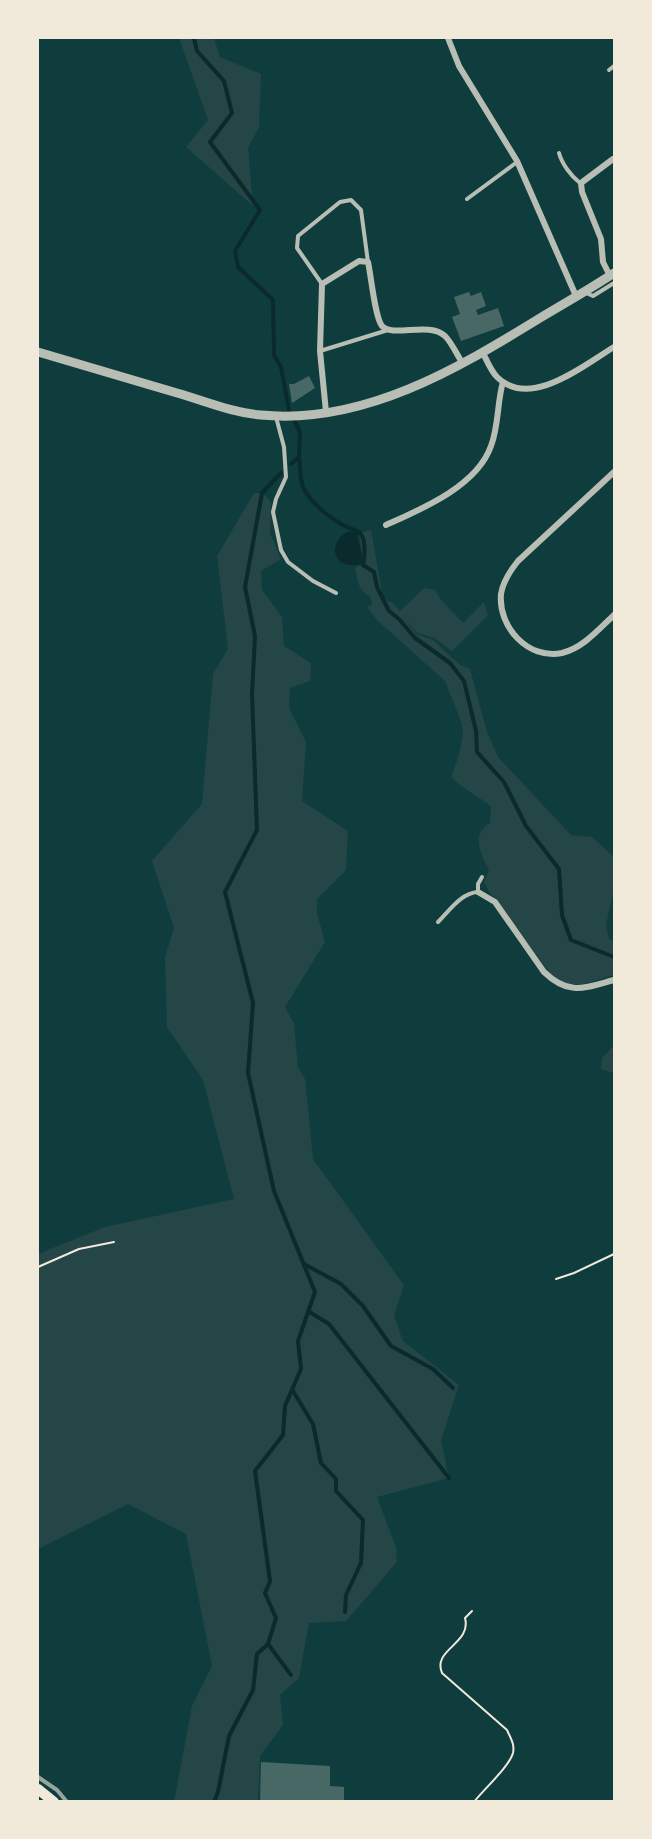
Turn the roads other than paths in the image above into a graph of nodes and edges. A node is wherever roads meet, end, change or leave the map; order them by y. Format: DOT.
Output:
graph roads {
  1 [pos="448,38"];
  2 [pos="615,66"];
  3 [pos="609,70"];
  4 [pos="559,153"];
  5 [pos="613,159"];
  6 [pos="517,161"];
  7 [pos="581,183"];
  8 [pos="467,199"];
  9 [pos="368,262"];
  10 [pos="613,277"];
  11 [pos="322,284"];
  12 [pos="580,294"];
  13 [pos="388,330"];
  14 [pos="615,347"];
  15 [pos="320,351"];
  16 [pos="38,352"];
  17 [pos="483,353"];
  18 [pos="463,364"];
  19 [pos="503,382"];
  20 [pos="326,412"];
  21 [pos="278,416"];
  22 [pos="615,472"];
  23 [pos="386,525"];
  24 [pos="336,593"];
  25 [pos="615,615"];
  26 [pos="482,877"];
  27 [pos="478,892"];
  28 [pos="438,922"];
  29 [pos="615,980"];
  30 [pos="38,1789"];
  31 [pos="54,1802"];
  1 -- 6 [label="street"];
  2 -- 3 [label="lane"];
  4 -- 7 [label="lane"];
  5 -- 7 [label="street"];
  6 -- 8 [label="lane"];
  6 -- 12 [label="street"];
  7 -- 10 [label="street"];
  9 -- 11 [label="street"];
  9 -- 11 [label="lane"];
  9 -- 13 [label="street"];
  10 -- 12 [label="street"];
  11 -- 15 [label="street"];
  12 -- 17 [label="street"];
  13 -- 15 [label="lane"];
  13 -- 18 [label="street"];
  14 -- 19 [label="street"];
  15 -- 20 [label="street"];
  16 -- 21 [label="street"];
  17 -- 18 [label="street"];
  17 -- 19 [label="street"];
  18 -- 20 [label="street"];
  19 -- 23 [label="street"];
  20 -- 21 [label="street"];
  21 -- 24 [label="lane"];
  22 -- 25 [label="street"];
  26 -- 27 [label="lane"];
  27 -- 28 [label="lane"];
  27 -- 29 [label="street"];
  30 -- 31 [label="main road"];
}
